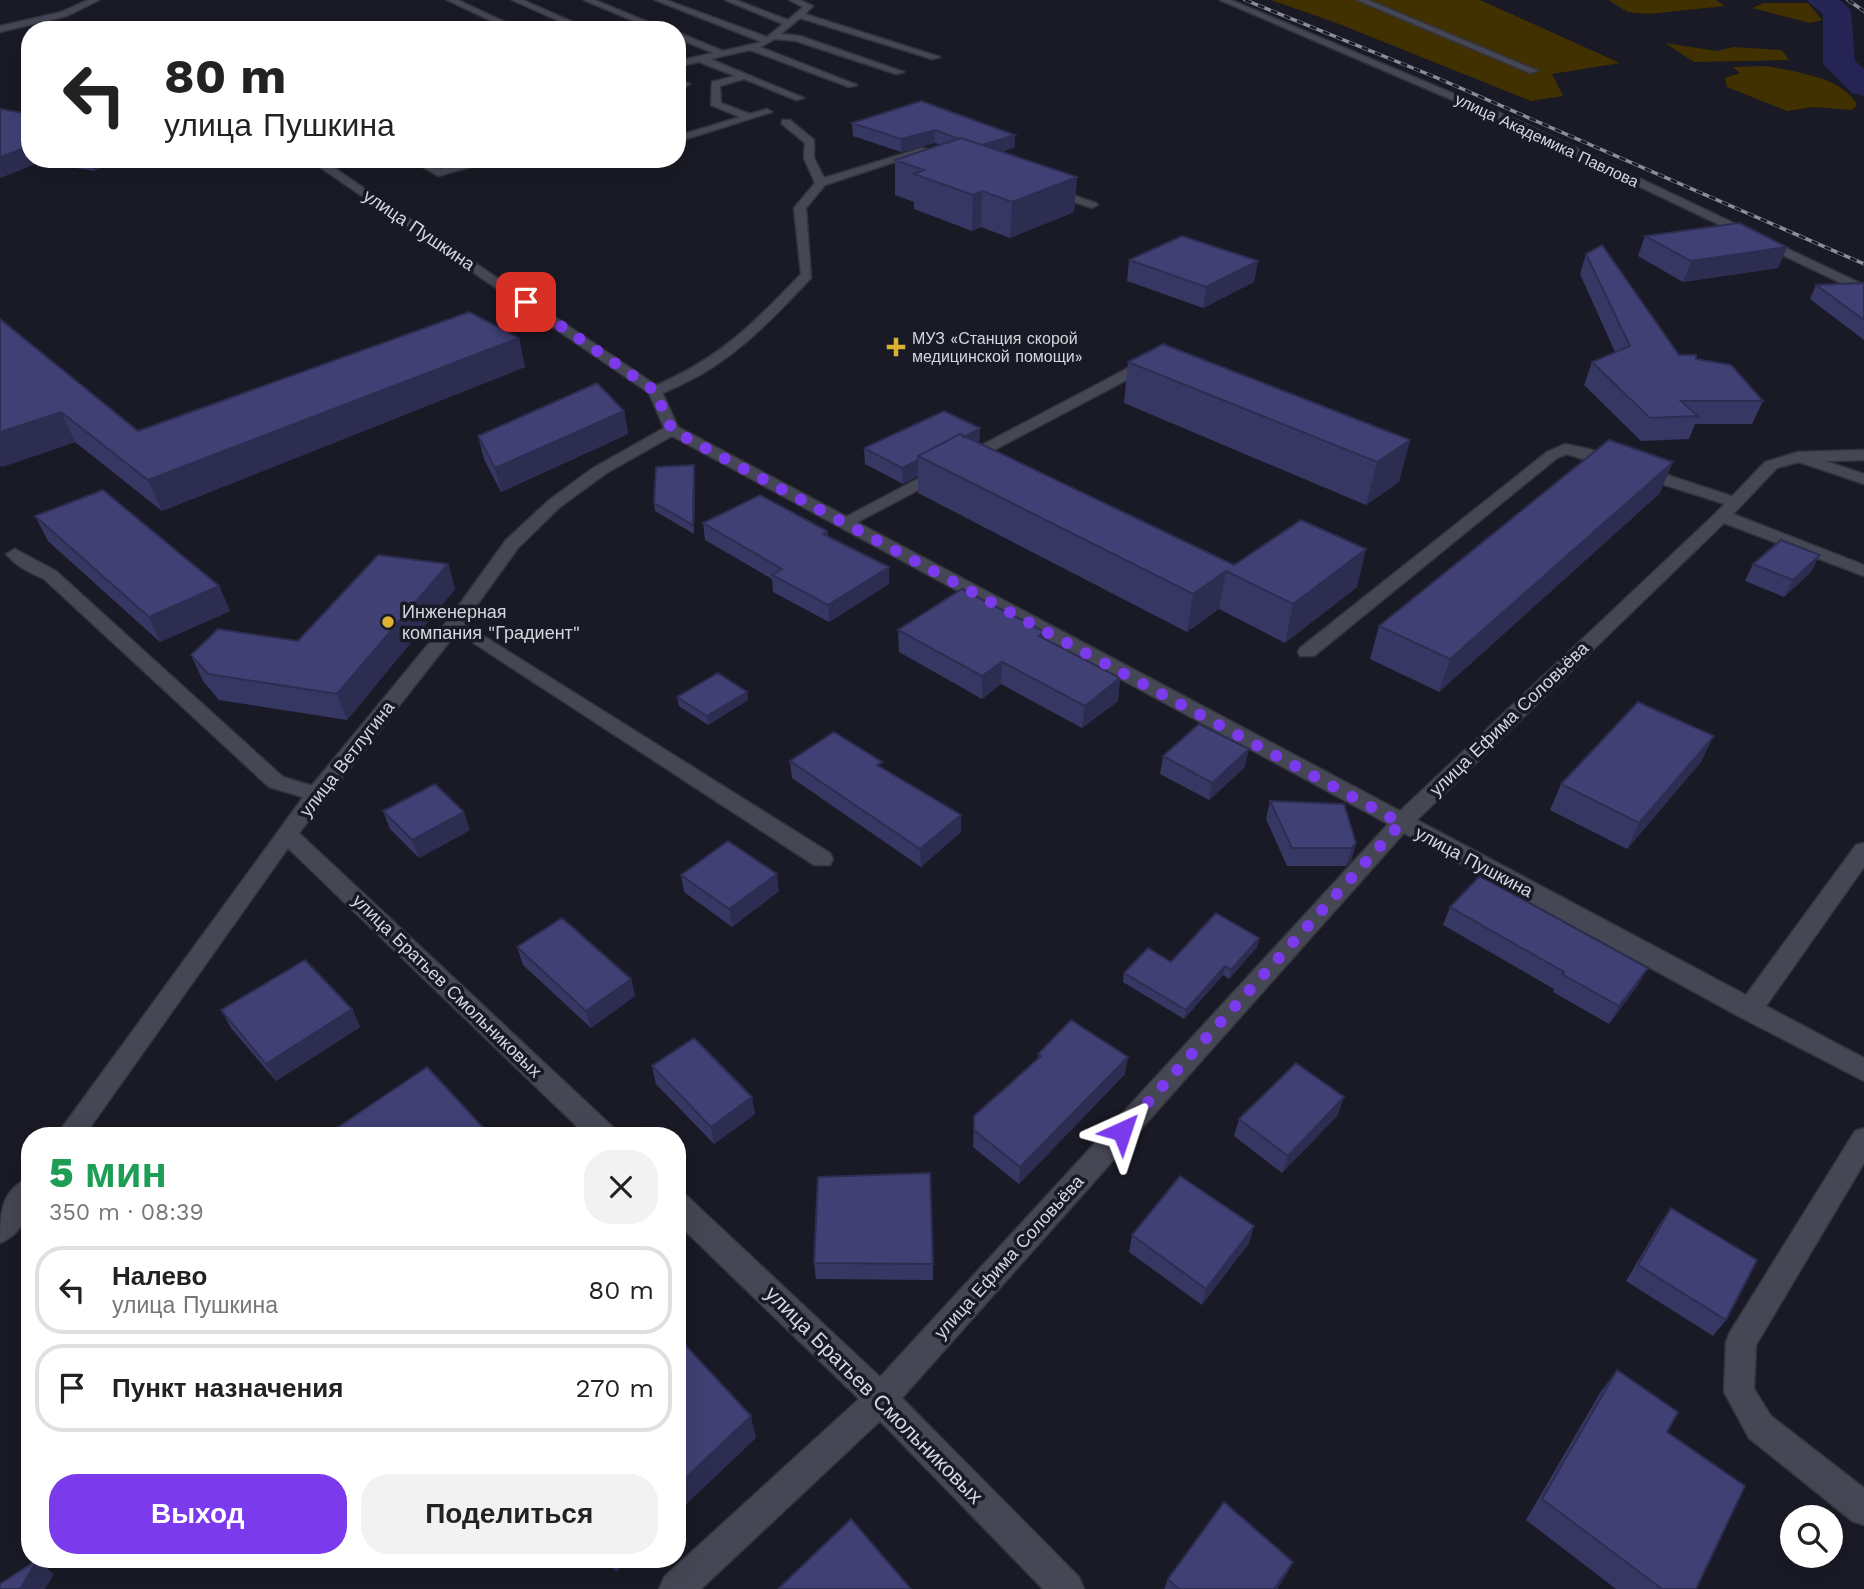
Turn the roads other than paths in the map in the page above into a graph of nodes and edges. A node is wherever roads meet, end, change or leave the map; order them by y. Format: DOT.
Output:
graph roads {
  1 [pos="95,0"];
  2 [pos="451,0"];
  3 [pos="516,0"];
  4 [pos="588,0"];
  5 [pos="659,0"];
  6 [pos="729,0"];
  7 [pos="793,0"];
  8 [pos="1224,0"];
  9 [pos="1361,0"];
  10 [pos="799,15"];
  11 [pos="34,21"];
  12 [pos="497,21"];
  13 [pos="566,21"];
  14 [pos="640,21"];
  15 [pos="789,23"];
  16 [pos="21,24"];
  17 [pos="0,29"];
  18 [pos="771,38"];
  19 [pos="686,39"];
  20 [pos="751,47"];
  21 [pos="723,54"];
  22 [pos="935,57"];
  23 [pos="701,59"];
  24 [pos="686,62"];
  25 [pos="910,69"];
  26 [pos="1533,71"];
  27 [pos="899,72"];
  28 [pos="745,76"];
  29 [pos="880,78"];
  30 [pos="852,85"];
  31 [pos="799,98"];
  32 [pos="767,112"];
  33 [pos="750,117"];
  34 [pos="786,122"];
  35 [pos="689,126"];
  36 [pos="701,132"];
  37 [pos="686,136"];
  38 [pos="946,152"];
  39 [pos="326,168"];
  40 [pos="430,168"];
  41 [pos="458,168"];
  42 [pos="821,183"];
  43 [pos="1031,183"];
  44 [pos="1092,205"];
  45 [pos="1864,290"];
  46 [pos="1167,371"];
  47 [pos="655,391"];
  48 [pos="672,430"];
  49 [pos="1864,455"];
  50 [pos="1798,457"];
  51 [pos="1864,480"];
  52 [pos="1728,509"];
  53 [pos="846,521"];
  54 [pos="15,554"];
  55 [pos="1864,571"];
  56 [pos="455,623"];
  57 [pos="1307,652"];
  58 [pos="316,794"];
  59 [pos="1401,823"];
  60 [pos="289,835"];
  61 [pos="1864,851"];
  62 [pos="822,859"];
  63 [pos="1749,1010"];
  64 [pos="1864,1070"];
  65 [pos="76,1127"];
  66 [pos="596,1127"];
  67 [pos="1864,1139"];
  68 [pos="21,1202"];
  69 [pos="686,1214"];
  70 [pos="0,1230"];
  71 [pos="881,1399"];
  72 [pos="1864,1509"];
  73 [pos="676,1589"];
  74 [pos="1067,1589"];
  1 -- 11 [label="street"];
  2 -- 12 [label="street"];
  3 -- 13 [label="street"];
  4 -- 14 [label="street"];
  5 -- 18 [label="street"];
  6 -- 15 [label="street"];
  7 -- 10 [label="street"];
  8 -- 45 [label="street, улица Академика Павлова"];
  9 -- 26 [label="street"];
  10 -- 15 [label="street"];
  10 -- 22 [label="street"];
  15 -- 18 [label="street"];
  16 -- 17 [label="street"];
  18 -- 20 [label="street"];
  18 -- 27 [label="street"];
  19 -- 21 [label="street"];
  20 -- 21 [label="street"];
  20 -- 30 [label="street"];
  21 -- 23 [label="street"];
  23 -- 24 [label="street"];
  23 -- 28 [label="street"];
  25 -- 27 [label="street"];
  27 -- 29 [label="street"];
  28 -- 31 [label="street"];
  28 -- 33 [label="street"];
  32 -- 33 [label="street"];
  33 -- 36 [label="street"];
  34 -- 42 [label="street"];
  35 -- 36 [label="street"];
  36 -- 37 [label="street"];
  38 -- 42 [label="street"];
  39 -- 47 [label="street, улица Пушкина"];
  40 -- 41 [label="street"];
  42 -- 47 [label="street"];
  43 -- 44 [label="street"];
  46 -- 53 [label="street"];
  47 -- 48 [label="street"];
  48 -- 53 [label="street, улица Пушкина"];
  48 -- 56 [label="street, улица Ветлугина"];
  49 -- 50 [label="street"];
  50 -- 51 [label="street"];
  50 -- 52 [label="street, улица Ефима Соловьёва"];
  52 -- 55 [label="street"];
  52 -- 57 [label="street"];
  52 -- 59 [label="street, улица Ефима Соловьёва"];
  53 -- 59 [label="street, улица Пушкина"];
  54 -- 58 [label="street"];
  56 -- 58 [label="street, улица Ветлугина"];
  56 -- 62 [label="street"];
  58 -- 60 [label="street, улица Ветлугина"];
  59 -- 63 [label="street, улица Пушкина"];
  59 -- 71 [label="street, улица Ефима Соловьёва"];
  60 -- 65 [label="street, улица Ветлугина"];
  60 -- 66 [label="street, улица Братьев Смольниковых"];
  61 -- 63 [label="street"];
  63 -- 64 [label="street, улица Пушкина"];
  67 -- 72 [label="street"];
  68 -- 70 [label="street"];
  69 -- 71 [label="street, улица Братьев Смольниковых"];
  71 -- 73 [label="street, улица Ефима Соловьёва"];
  71 -- 74 [label="street, улица Братьев Смольниковых"];
}
